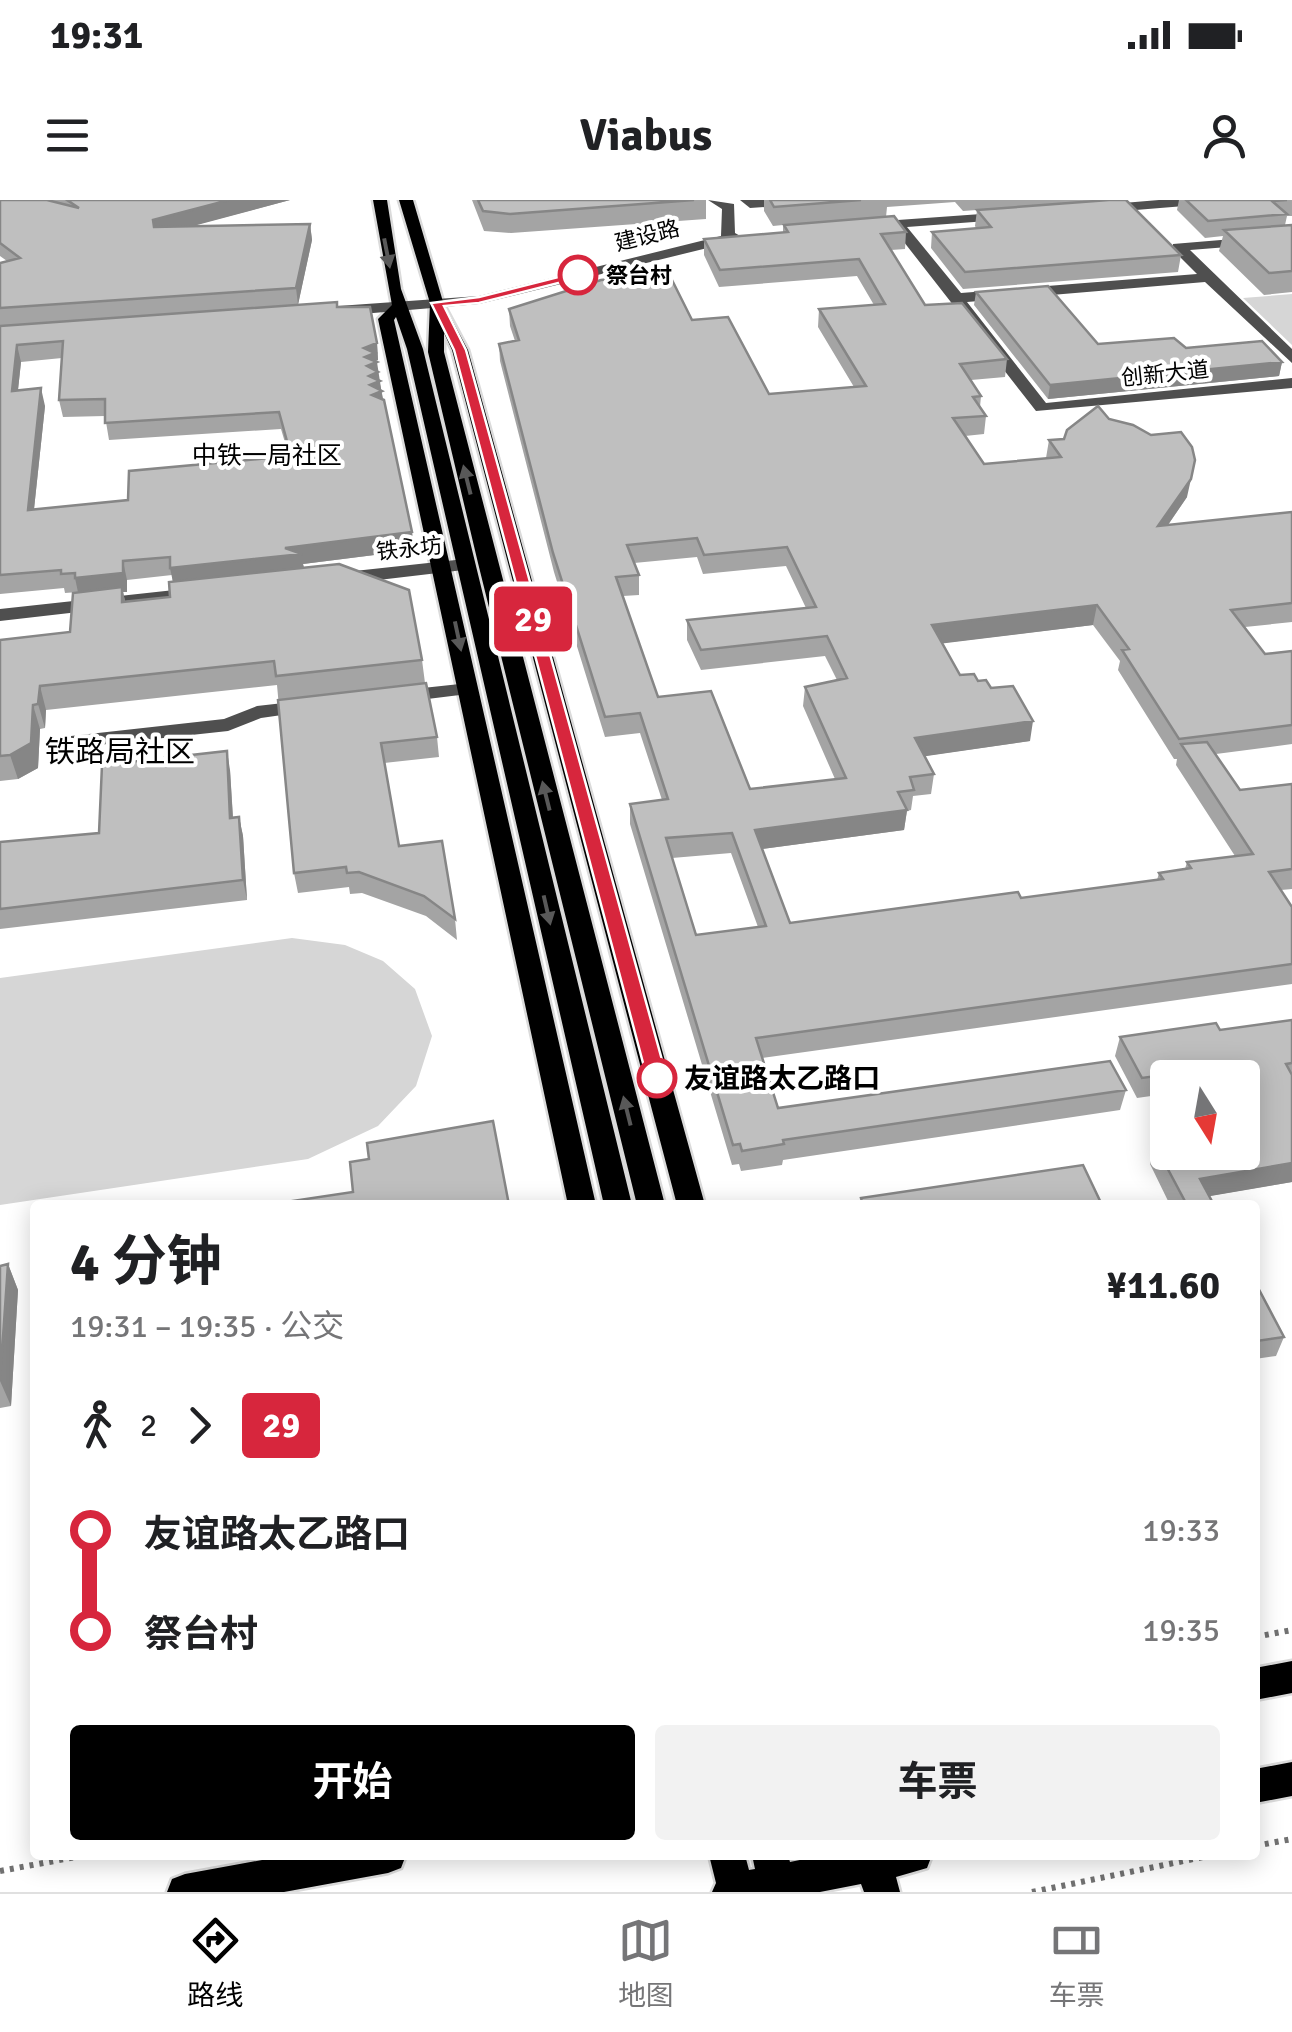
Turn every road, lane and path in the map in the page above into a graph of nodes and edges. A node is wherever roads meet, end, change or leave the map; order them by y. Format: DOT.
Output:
graph roads {
  1 [pos="359,200"];
  2 [pos="406,200"];
  3 [pos="715,200"];
  4 [pos="748,200"];
  5 [pos="808,200"];
  6 [pos="1209,200"];
  7 [pos="380,207"];
  8 [pos="1074,210"];
  9 [pos="1017,215"];
  10 [pos="898,224"];
  11 [pos="860,227"];
  12 [pos="746,236"];
  13 [pos="728,238"];
  14 [pos="1292,238"];
  15 [pos="1208,277"];
  16 [pos="957,298"];
  17 [pos="437,303"];
  18 [pos="398,306"];
  19 [pos="319,312"];
  20 [pos="1292,358"];
  21 [pos="1292,384"];
  22 [pos="454,566"];
  23 [pos="310,582"];
  24 [pos="214,592"];
  25 [pos="0,615"];
  26 [pos="470,689"];
  27 [pos="373,700"];
  28 [pos="334,704"];
  29 [pos="62,744"];
  30 [pos="581,1200"];
  31 [pos="617,1200"];
  32 [pos="650,1200"];
  33 [pos="690,1200"];
  34 [pos="1292,1630"];
  35 [pos="1260,1636"];
  36 [pos="1292,1677"];
  37 [pos="1260,1683"];
  38 [pos="1292,1779"];
  39 [pos="1260,1785"];
  40 [pos="1292,1839"];
  41 [pos="1260,1845"];
  42 [pos="60,1860"];
  43 [pos="361,1860"];
  44 [pos="728,1860"];
  45 [pos="901,1860"];
  46 [pos="1188,1860"];
  47 [pos="876,1870"];
  48 [pos="0,1871"];
  49 [pos="824,1873"];
  50 [pos="775,1877"];
  51 [pos="186,1892"];
  52 [pos="734,1892"];
  53 [pos="1032,1892"];
  1 -- 7 [label="main road"];
  2 -- 17 [label="main road"];
  3 -- 13 [label="street"];
  4 -- 5 [label="street"];
  6 -- 8 [label="street"];
  7 -- 18 [label="main road, one-way"];
  9 -- 10 [label="street"];
  10 -- 11 [label="street"];
  10 -- 16 [label="street"];
  12 -- 13 [label="street, 建设路"];
  13 -- 17 [label="street, 建设路"];
  14 -- 15 [label="street"];
  15 -- 16 [label="street"];
  15 -- 20 [label="street"];
  16 -- 21 [label="street, 创新大道"];
  17 -- 18 [label="street, 建设路"];
  32 -- 17 [label="main road, one-way"];
  17 -- 33 [label="main road"];
  18 -- 19 [label="street, 建设路"];
  18 -- 22 [label="main road"];
  22 -- 23 [label="street, 铁永坊"];
  22 -- 26 [label="main road, one-way"];
  22 -- 31 [label="main road, one-way"];
  24 -- 25 [label="street"];
  26 -- 27 [label="street"];
  26 -- 30 [label="main road"];
  28 -- 29 [label="street"];
  34 -- 35 [label="path"];
  36 -- 37 [label="main road"];
  38 -- 39 [label="main road"];
  40 -- 41 [label="path"];
  42 -- 48 [label="path"];
  43 -- 51 [label="main road"];
  44 -- 52 [label="main road"];
  45 -- 47 [label="main road"];
  46 -- 53 [label="path"];
  47 -- 49 [label="main road"];
  49 -- 50 [label="main road"];
  50 -- 52 [label="main road"];
}
